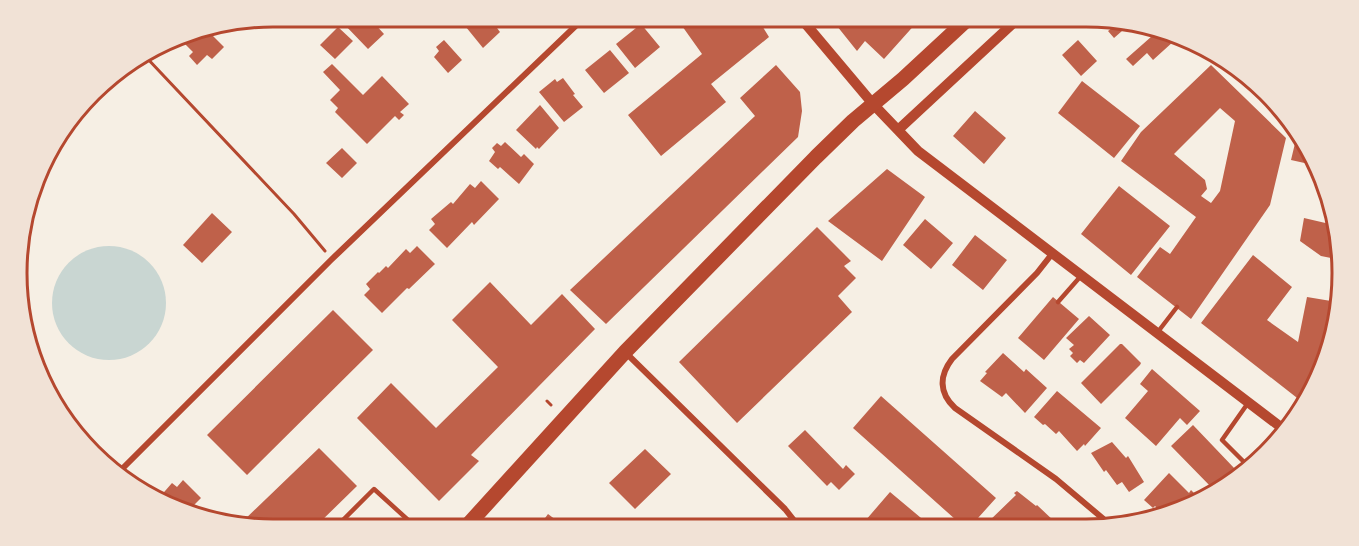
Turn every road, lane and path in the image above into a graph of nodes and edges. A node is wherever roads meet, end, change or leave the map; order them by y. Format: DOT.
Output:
graph roads {
  1 [pos="575,27"];
  2 [pos="808,27"];
  3 [pos="959,27"];
  4 [pos="1009,27"];
  5 [pos="149,60"];
  6 [pos="873,104"];
  7 [pos="898,130"];
  8 [pos="321,246"];
  9 [pos="1052,254"];
  10 [pos="1081,275"];
  11 [pos="1058,302"];
  12 [pos="1177,307"];
  13 [pos="1156,333"];
  14 [pos="625,352"];
  15 [pos="547,401"];
  16 [pos="1248,402"];
  17 [pos="551,405"];
  18 [pos="1279,426"];
  19 [pos="1244,462"];
  20 [pos="123,468"];
  21 [pos="1102,518"];
  22 [pos="344,519"];
  23 [pos="407,519"];
  24 [pos="473,519"];
  25 [pos="793,519"];
  1 -- 20 [label="street"];
  2 -- 6 [label="street"];
  3 -- 6 [label="main road"];
  4 -- 7 [label="street"];
  5 -- 8 [label="path"];
  6 -- 7 [label="street"];
  6 -- 14 [label="main road"];
  7 -- 9 [label="street"];
  9 -- 10 [label="street"];
  9 -- 21 [label="street"];
  10 -- 11 [label="lane"];
  10 -- 13 [label="street"];
  12 -- 13 [label="lane"];
  13 -- 16 [label="street"];
  14 -- 24 [label="main road"];
  14 -- 25 [label="street"];
  15 -- 17 [label="path"];
  16 -- 18 [label="street"];
  16 -- 19 [label="lane"];
  22 -- 23 [label="lane"];
}
